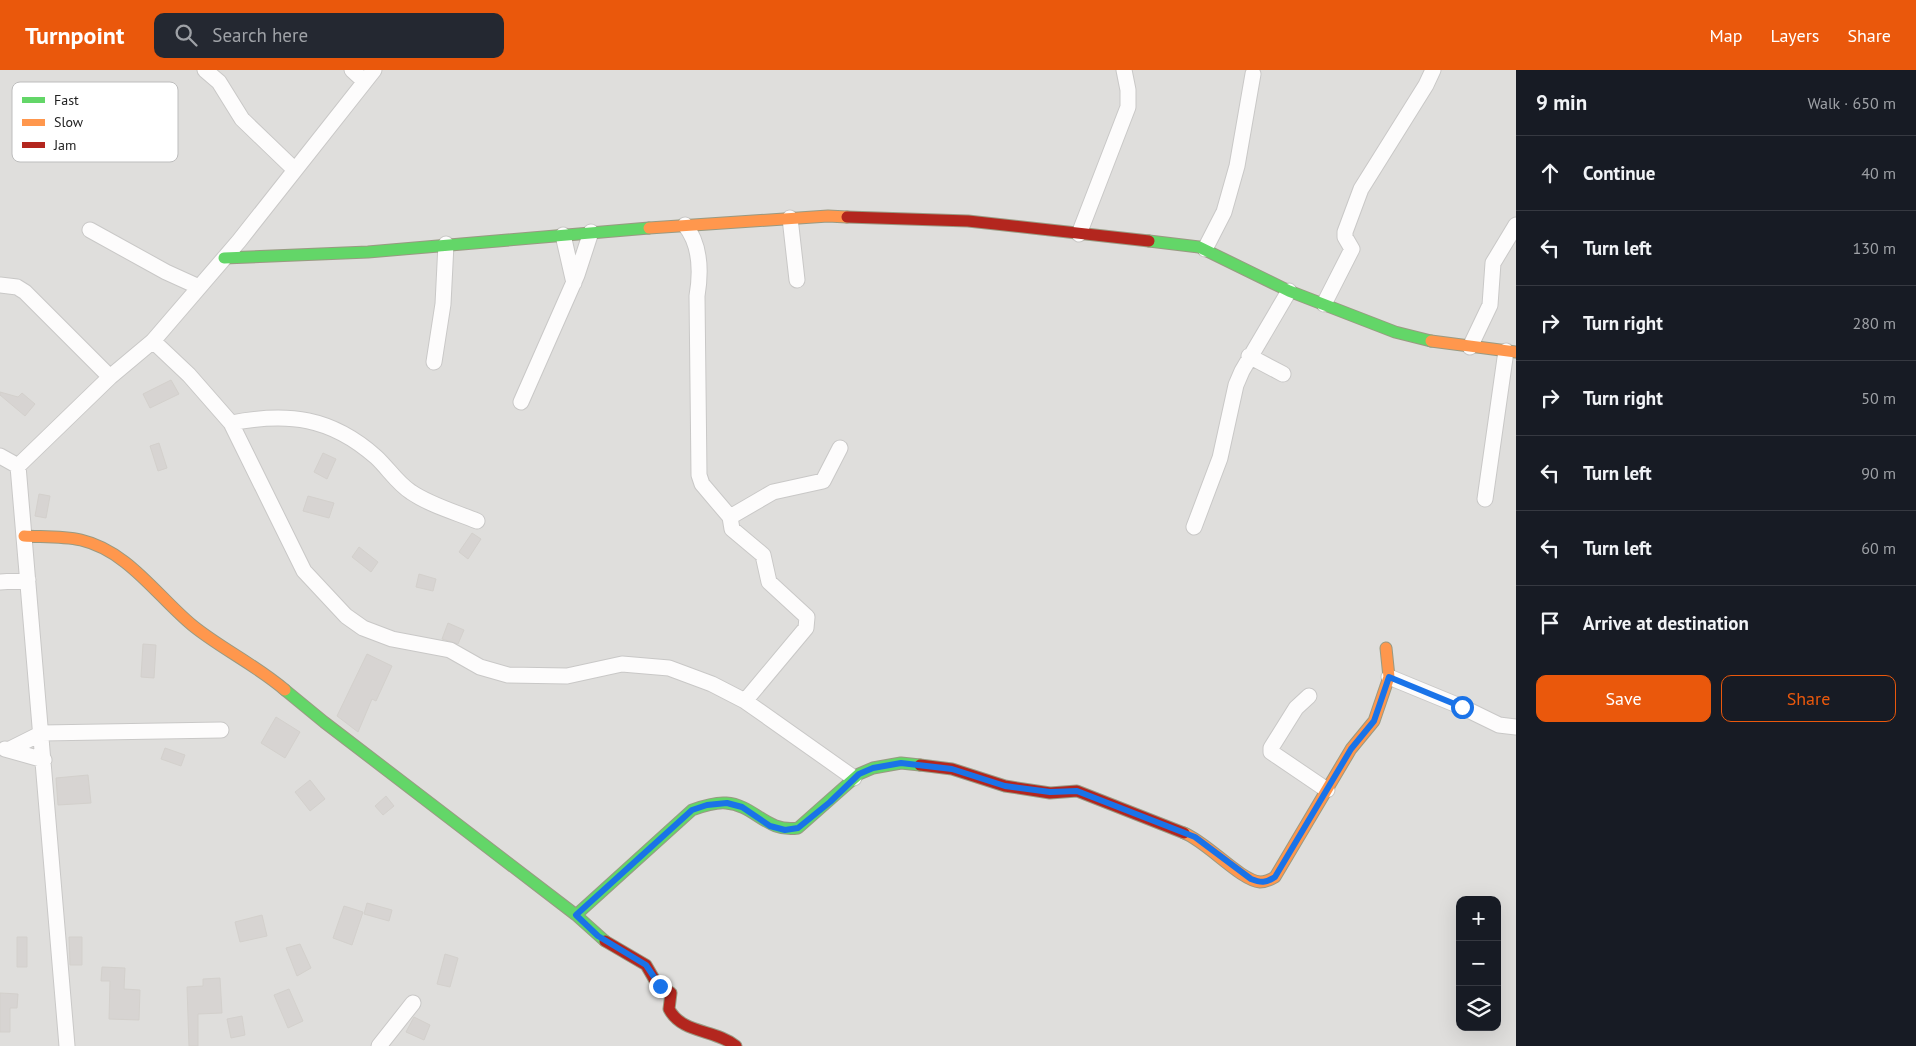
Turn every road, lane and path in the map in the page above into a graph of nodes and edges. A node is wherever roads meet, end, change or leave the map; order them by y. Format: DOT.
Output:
graph roads {
  1 [pos="205,70"];
  2 [pos="352,70"];
  3 [pos="1124,70"];
  4 [pos="1433,70"];
  5 [pos="1253,74"];
  6 [pos="369,75"];
  7 [pos="295,170"];
  8 [pos="790,218"];
  9 [pos="685,225"];
  10 [pos="1516,225"];
  11 [pos="90,230"];
  12 [pos="590,232"];
  13 [pos="563,234"];
  14 [pos="1079,234"];
  15 [pos="446,244"];
  16 [pos="1205,249"];
  17 [pos="224,258"];
  18 [pos="797,280"];
  19 [pos="574,283"];
  20 [pos="0,285"];
  21 [pos="199,288"];
  22 [pos="1289,291"];
  23 [pos="1324,304"];
  24 [pos="153,341"];
  25 [pos="1470,347"];
  26 [pos="1511,351"];
  27 [pos="1249,356"];
  28 [pos="434,362"];
  29 [pos="1283,374"];
  30 [pos="110,377"];
  31 [pos="521,402"];
  32 [pos="231,422"];
  33 [pos="840,448"];
  34 [pos="0,456"];
  35 [pos="18,466"];
  36 [pos="1485,499"];
  37 [pos="730,517"];
  38 [pos="477,521"];
  39 [pos="1194,527"];
  40 [pos="24,536"];
  41 [pos="28,580"];
  42 [pos="0,582"];
  43 [pos="1386,648"];
  44 [pos="1389,677"];
  45 [pos="1309,696"];
  46 [pos="745,701"];
  47 [pos="1516,727"];
  48 [pos="221,730"];
  49 [pos="42,733"];
  50 [pos="5,749"];
  51 [pos="44,760"];
  52 [pos="854,778"];
  53 [pos="1327,790"];
  54 [pos="576,915"];
  55 [pos="413,1003"];
  56 [pos="67,1046"];
  57 [pos="379,1046"];
  58 [pos="736,1046"];
  1 -- 7 [label="street"];
  2 -- 6 [label="street"];
  3 -- 14 [label="street"];
  4 -- 23 [label="street"];
  5 -- 16 [label="street"];
  6 -- 7 [label="street"];
  7 -- 17 [label="street"];
  8 -- 9 [label="street"];
  8 -- 14 [label="street"];
  8 -- 18 [label="street"];
  9 -- 12 [label="street"];
  9 -- 37 [label="street"];
  10 -- 25 [label="street"];
  11 -- 21 [label="street"];
  12 -- 13 [label="street"];
  12 -- 19 [label="street"];
  13 -- 15 [label="street"];
  13 -- 19 [label="street"];
  14 -- 16 [label="street"];
  15 -- 17 [label="street"];
  15 -- 28 [label="street"];
  16 -- 22 [label="street"];
  17 -- 21 [label="street"];
  19 -- 31 [label="street"];
  20 -- 30 [label="street"];
  21 -- 24 [label="street"];
  22 -- 23 [label="street"];
  22 -- 27 [label="street"];
  23 -- 25 [label="street"];
  24 -- 30 [label="street"];
  24 -- 32 [label="street"];
  25 -- 26 [label="street"];
  26 -- 36 [label="street"];
  27 -- 29 [label="street"];
  27 -- 39 [label="street"];
  30 -- 35 [label="street"];
  32 -- 38 [label="street"];
  32 -- 46 [label="street"];
  33 -- 37 [label="street"];
  34 -- 35 [label="street"];
  35 -- 40 [label="street"];
  37 -- 46 [label="street"];
  40 -- 41 [label="street"];
  40 -- 54 [label="street"];
  41 -- 42 [label="street"];
  41 -- 49 [label="street"];
  43 -- 44 [label="street"];
  44 -- 47 [label="street"];
  44 -- 53 [label="street"];
  45 -- 53 [label="street"];
  46 -- 52 [label="street"];
  48 -- 49 [label="street"];
  49 -- 50 [label="street"];
  49 -- 51 [label="street"];
  50 -- 51 [label="street"];
  51 -- 56 [label="street"];
  52 -- 53 [label="street"];
  52 -- 54 [label="street"];
  54 -- 58 [label="street"];
  55 -- 57 [label="street"];
}
